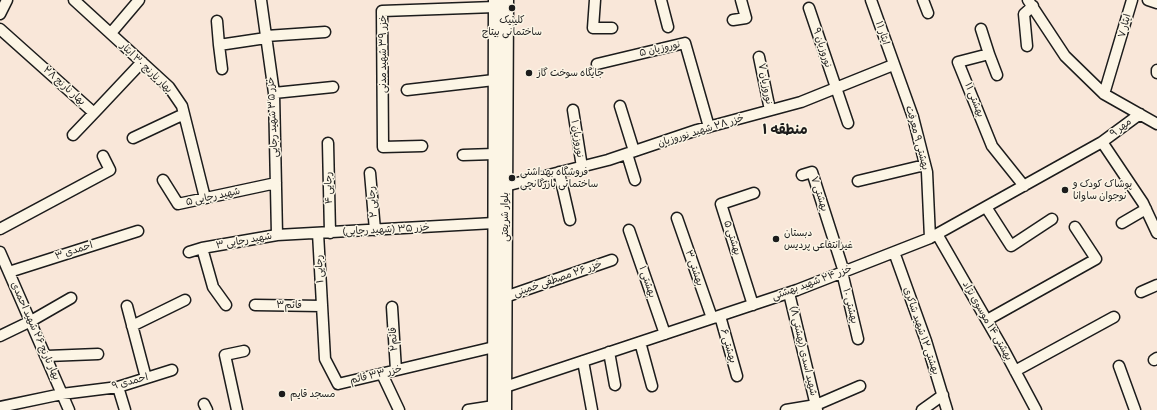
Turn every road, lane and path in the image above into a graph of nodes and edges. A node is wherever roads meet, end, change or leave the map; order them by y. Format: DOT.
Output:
graph roads {
  1 [pos="7,0"];
  2 [pos="74,0"];
  3 [pos="139,0"];
  4 [pos="261,0"];
  5 [pos="507,0"];
  6 [pos="595,0"];
  7 [pos="661,0"];
  8 [pos="741,0"];
  9 [pos="871,0"];
  10 [pos="923,0"];
  11 [pos="1132,0"];
  12 [pos="1148,0"];
  13 [pos="1031,2"];
  14 [pos="1157,3"];
  15 [pos="495,4"];
  16 [pos="809,8"];
  17 [pos="928,13"];
  18 [pos="0,14"];
  19 [pos="733,20"];
  20 [pos="216,21"];
  21 [pos="612,28"];
  22 [pos="668,28"];
  23 [pos="0,29"];
  24 [pos="981,29"];
  25 [pos="325,32"];
  26 [pos="110,34"];
  27 [pos="266,37"];
  28 [pos="219,45"];
  29 [pos="1027,46"];
  30 [pos="989,54"];
  31 [pos="759,57"];
  32 [pos="142,62"];
  33 [pos="597,64"];
  34 [pos="893,66"];
  35 [pos="222,69"];
  36 [pos="997,75"];
  37 [pos="494,80"];
  38 [pos="333,87"];
  39 [pos="835,88"];
  40 [pos="407,90"];
  41 [pos="274,93"];
  42 [pos="1104,94"];
  43 [pos="620,106"];
  44 [pos="573,110"];
  45 [pos="770,110"];
  46 [pos="94,113"];
  47 [pos="184,114"];
  48 [pos="1140,114"];
  49 [pos="848,123"];
  50 [pos="1157,124"];
  51 [pos="709,127"];
  52 [pos="73,135"];
  53 [pos="133,138"];
  54 [pos="1102,142"];
  55 [pos="328,143"];
  56 [pos="422,146"];
  57 [pos="630,153"];
  58 [pos="494,154"];
  59 [pos="463,155"];
  60 [pos="103,156"];
  61 [pos="925,165"];
  62 [pos="582,167"];
  63 [pos="559,172"];
  64 [pos="370,173"];
  65 [pos="802,175"];
  66 [pos="163,180"];
  67 [pos="635,180"];
  68 [pos="858,181"];
  69 [pos="276,183"];
  70 [pos="505,186"];
  71 [pos="1024,186"];
  72 [pos="754,193"];
  73 [pos="205,198"];
  74 [pos="986,207"];
  75 [pos="1146,209"];
  76 [pos="677,218"];
  77 [pos="1052,219"];
  78 [pos="570,220"];
  79 [pos="1155,220"];
  80 [pos="494,223"];
  81 [pos="1122,223"];
  82 [pos="1075,226"];
  83 [pos="0,229"];
  84 [pos="138,230"];
  85 [pos="375,230"];
  86 [pos="629,230"];
  87 [pos="318,233"];
  88 [pos="330,233"];
  89 [pos="1157,233"];
  90 [pos="277,235"];
  91 [pos="934,236"];
  92 [pos="202,248"];
  93 [pos="0,252"];
  94 [pos="189,252"];
  95 [pos="894,252"];
  96 [pos="612,260"];
  97 [pos="9,272"];
  98 [pos="843,272"];
  99 [pos="1157,285"];
  100 [pos="1142,292"];
  101 [pos="789,293"];
  102 [pos="505,297"];
  103 [pos="71,298"];
  104 [pos="185,300"];
  105 [pos="226,305"];
  106 [pos="255,305"];
  107 [pos="753,305"];
  108 [pos="127,306"];
  109 [pos="322,306"];
  110 [pos="392,307"];
  111 [pos="716,317"];
  112 [pos="1114,317"];
  113 [pos="987,320"];
  114 [pos="31,321"];
  115 [pos="132,326"];
  116 [pos="665,334"];
  117 [pos="0,336"];
  118 [pos="858,339"];
  119 [pos="640,342"];
  120 [pos="494,347"];
  121 [pos="244,351"];
  122 [pos="609,352"];
  123 [pos="98,354"];
  124 [pos="47,356"];
  125 [pos="583,361"];
  126 [pos="1119,366"];
  127 [pos="172,370"];
  128 [pos="396,370"];
  129 [pos="1016,371"];
  130 [pos="382,374"];
  131 [pos="737,376"];
  132 [pos="146,378"];
  133 [pos="615,385"];
  134 [pos="652,386"];
  135 [pos="860,386"];
  136 [pos="118,387"];
  137 [pos="505,387"];
  138 [pos="62,394"];
  139 [pos="944,395"];
  140 [pos="0,407"];
  141 [pos="494,408"];
  142 [pos="816,408"];
  143 [pos="69,410"];
  144 [pos="125,410"];
  145 [pos="237,410"];
  146 [pos="399,410"];
  147 [pos="468,410"];
  148 [pos="505,410"];
  149 [pos="592,410"];
  150 [pos="786,410"];
  151 [pos="922,410"];
  152 [pos="947,410"];
  153 [pos="1036,410"];
  154 [pos="1135,410"];
  1 -- 18 [label="street"];
  2 -- 26 [label="street, بهار نارنج ۳۰ ایثار"];
  3 -- 26 [label="street"];
  4 -- 27 [label="street, خزر ۳۵ شهید رجایی"];
  5 -- 70 [label="main road, بلوار شریعتی"];
  6 -- 21 [label="street"];
  7 -- 22 [label="street"];
  8 -- 19 [label="street"];
  9 -- 34 [label="street, ایثار ۱۱"];
  10 -- 17 [label="street"];
  11 -- 42 [label="street, ایثار ۷"];
  12 -- 14 [label="street"];
  13 -- 29 [label="street"];
  13 -- 42 [label="street"];
  15 -- 37 [label="main road, بلوار شریعتی"];
  15 -- 56 [label="street, خزر ۳۹ شهید مدنی"];
  16 -- 39 [label="street, نوروزیان ۹"];
  20 -- 28 [label="street"];
  23 -- 46 [label="street, بهار نارنج ۲۸"];
  24 -- 30 [label="street"];
  25 -- 27 [label="street"];
  26 -- 32 [label="street, بهار نارنج ۳۰ ایثار"];
  27 -- 28 [label="street"];
  27 -- 41 [label="street, خزر ۳۵ شهید رجایی"];
  28 -- 35 [label="street"];
  30 -- 36 [label="street"];
  30 -- 71 [label="street, بهشتی ۱۱"];
  31 -- 45 [label="street, نوروزیان ۷"];
  32 -- 46 [label="street, بهار نارنج ۲۸"];
  32 -- 47 [label="street, بهار نارنج ۳۰ ایثار"];
  33 -- 51 [label="street, نوروزیان ۵"];
  34 -- 39 [label="street, خزر ۲۸ شهید نوروزیان"];
  34 -- 61 [label="street, بهشتی ۹ معرفت"];
  37 -- 40 [label="street"];
  37 -- 58 [label="main road, بلوار شریعتی"];
  38 -- 41 [label="street"];
  39 -- 45 [label="street, خزر ۲۸ شهید نوروزیان"];
  39 -- 49 [label="street, نوروزیان ۹"];
  41 -- 69 [label="street, خزر ۳۵ شهید رجایی"];
  42 -- 48 [label="street"];
  43 -- 57 [label="street"];
  44 -- 62 [label="street, نوروزیان ۱"];
  45 -- 51 [label="street, خزر ۲۸ شهید نوروزیان"];
  46 -- 52 [label="street"];
  47 -- 53 [label="street"];
  47 -- 73 [label="street, بهار نارنج ۳۰ ایثار"];
  48 -- 50 [label="street"];
  48 -- 54 [label="street, مهر ۹"];
  51 -- 57 [label="street, خزر ۲۸ شهید نوروزیان"];
  54 -- 71 [label="street, خزر ۲۴ شهید بهشتی"];
  54 -- 75 [label="street"];
  55 -- 88 [label="street, رجایی ۴"];
  57 -- 62 [label="street, خزر ۲۸ شهید نوروزیان"];
  57 -- 67 [label="street"];
  58 -- 59 [label="street"];
  58 -- 80 [label="main road, بلوار شریعتی"];
  60 -- 83 [label="street"];
  61 -- 68 [label="street"];
  61 -- 91 [label="street, بهشتی ۹ معرفت"];
  62 -- 63 [label="street, خزر ۲۸ شهید نوروزیان"];
  63 -- 70 [label="street, خزر ۲۸ شهید نوروزیان"];
  63 -- 78 [label="street"];
  64 -- 85 [label="street, رجایی ۲"];
  65 -- 98 [label="street, بهشتی ۷"];
  66 -- 73 [label="street, شهید رجایی ۵"];
  69 -- 73 [label="street, شهید رجایی ۵"];
  69 -- 90 [label="street, خزر ۳۵ شهید رجایی"];
  70 -- 102 [label="main road, بلوار شریعتی"];
  71 -- 74 [label="street, خزر ۲۴ شهید بهشتی"];
  72 -- 107 [label="street, بهشتی ۵"];
  74 -- 77 [label="street"];
  74 -- 91 [label="street, خزر ۲۴ شهید بهشتی"];
  75 -- 79 [label="street"];
  75 -- 81 [label="street"];
  76 -- 111 [label="street, بهشتی ۳"];
  79 -- 89 [label="street"];
  80 -- 85 [label="street, خزر ۳۵ (شهید رجایی)"];
  80 -- 120 [label="main road, بلوار شریعتی"];
  82 -- 113 [label="street"];
  84 -- 97 [label="street, احمدی ۳"];
  85 -- 88 [label="street, خزر ۳۵ (شهید رجایی)"];
  86 -- 116 [label="street, بهشتی ۱"];
  87 -- 88 [label="street, خزر ۳۵ (شهید رجایی)"];
  87 -- 90 [label="street, خزر ۳۵ (شهید رجایی)"];
  87 -- 109 [label="street, رجایی ۱"];
  90 -- 92 [label="street, شهید رجایی ۳"];
  91 -- 95 [label="street, خزر ۲۴ شهید بهشتی"];
  91 -- 113 [label="street, بهشتی ۱۴ موسوی نژاد"];
  92 -- 94 [label="street"];
  92 -- 105 [label="street, شهید رجایی ۳"];
  93 -- 97 [label="street, بهار نارنج ۲۶ شهید احمدی"];
  95 -- 98 [label="street, خزر ۲۴ شهید بهشتی"];
  95 -- 139 [label="street, بهشتی ۱۲ شهید شاکری"];
  96 -- 102 [label="street, خزر ۲۶ مصطفی خمینی"];
  97 -- 114 [label="street, بهار نارنج ۲۶ شهید احمدی"];
  98 -- 101 [label="street, خزر ۲۴ شهید بهشتی"];
  98 -- 118 [label="street, بهشتی ۱۰"];
  99 -- 100 [label="street"];
  101 -- 107 [label="street, خزر ۲۴ شهید بهشتی"];
  101 -- 142 [label="street, شهید اسدی (بهشتی ۸)"];
  102 -- 137 [label="main road, بلوار شریعتی"];
  103 -- 114 [label="street"];
  104 -- 115 [label="street"];
  106 -- 109 [label="street, قائم۳"];
  107 -- 111 [label="street, خزر ۲۴ شهید بهشتی"];
  108 -- 115 [label="street"];
  109 -- 130 [label="street, خزر ۳۳ قائم"];
  110 -- 128 [label="street, قائم۲"];
  111 -- 116 [label="street, خزر ۲۴ شهید بهشتی"];
  111 -- 131 [label="street, بهشتی ۶"];
  112 -- 129 [label="street"];
  113 -- 129 [label="street, بهشتی ۱۴ موسوی نژاد"];
  114 -- 117 [label="street"];
  114 -- 124 [label="street, بهار نارنج ۲۶ شهید احمدی"];
  115 -- 132 [label="street"];
  116 -- 119 [label="street, خزر ۲۴ شهید بهشتی"];
  119 -- 122 [label="street, خزر ۲۴ شهید بهشتی"];
  119 -- 134 [label="street"];
  120 -- 128 [label="street, خزر ۳۳ قائم"];
  120 -- 141 [label="main road, بلوار شریعتی"];
  121 -- 145 [label="street"];
  122 -- 125 [label="street, خزر ۲۴ شهید بهشتی"];
  122 -- 133 [label="street"];
  123 -- 124 [label="street"];
  124 -- 138 [label="street, بهار نارنج ۲۶ شهید احمدی"];
  125 -- 137 [label="street, خزر ۲۴ شهید بهشتی"];
  125 -- 149 [label="street"];
  126 -- 154 [label="street"];
  127 -- 132 [label="street, احمدی ۹"];
  128 -- 130 [label="street, خزر ۳۳ قائم"];
  129 -- 153 [label="street, بهشتی ۱۴ موسوی نژاد"];
  130 -- 146 [label="street"];
  132 -- 136 [label="street, احمدی ۹"];
  135 -- 142 [label="street"];
  136 -- 138 [label="street, احمدی ۹"];
  136 -- 144 [label="street"];
  137 -- 148 [label="main road, بلوار شریعتی"];
  138 -- 140 [label="street, احمدی ۹"];
  138 -- 143 [label="street, بهار نارنج ۲۶ شهید احمدی"];
  139 -- 151 [label="street"];
  139 -- 152 [label="street, بهشتی ۱۲ شهید شاکری"];
  141 -- 147 [label="street"];
  142 -- 150 [label="street"];
}
